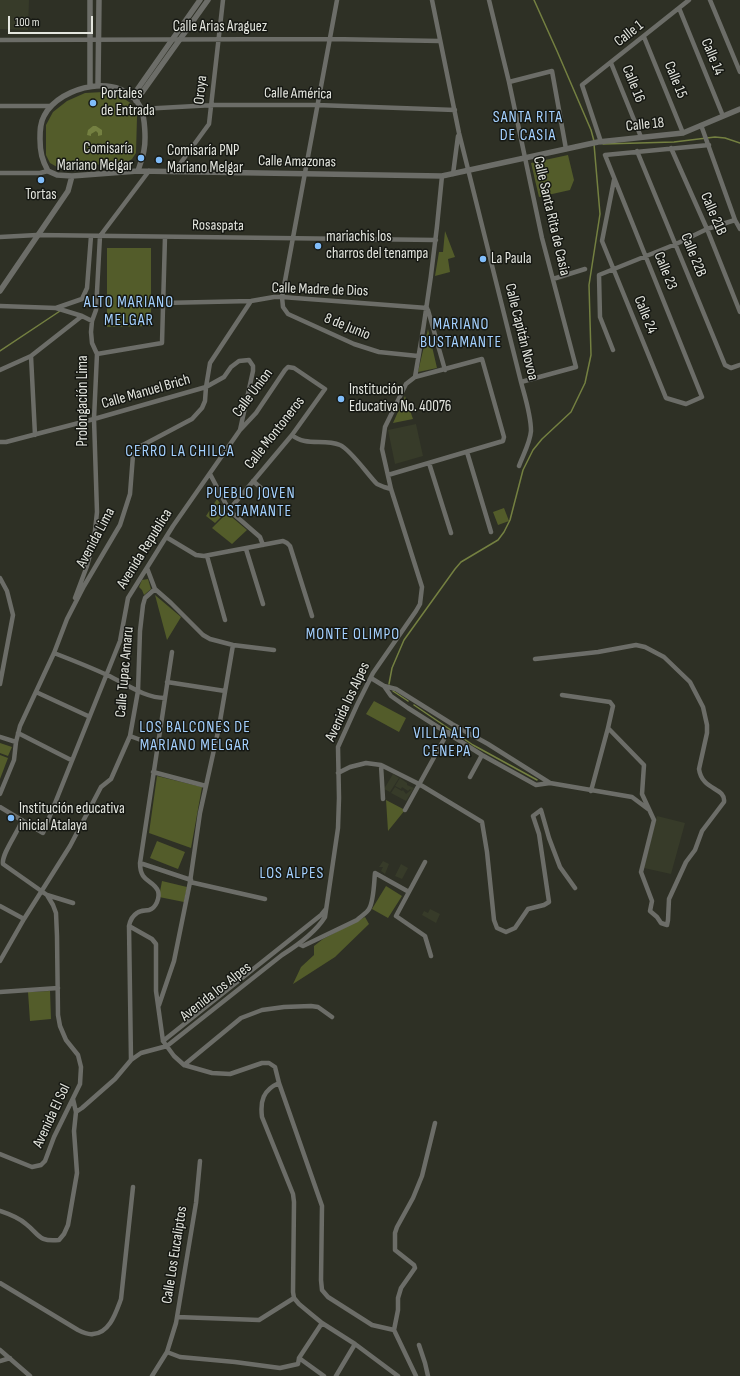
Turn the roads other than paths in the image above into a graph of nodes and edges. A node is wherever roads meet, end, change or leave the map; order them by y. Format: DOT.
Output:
graph roads {
  1 [pos="90,0"];
  2 [pos="99,0"];
  3 [pos="200,0"];
  4 [pos="208,0"];
  5 [pos="223,0"];
  6 [pos="337,0"];
  7 [pos="432,0"];
  8 [pos="489,0"];
  9 [pos="689,0"];
  10 [pos="710,0"];
  11 [pos="679,8"];
  12 [pos="644,37"];
  13 [pos="330,38"];
  14 [pos="90,39"];
  15 [pos="99,39"];
  16 [pos="173,39"];
  17 [pos="0,40"];
  18 [pos="180,40"];
  19 [pos="218,40"];
  20 [pos="440,41"];
  21 [pos="611,63"];
  22 [pos="740,72"];
  23 [pos="509,82"];
  24 [pos="98,85"];
  25 [pos="90,86"];
  26 [pos="134,99"];
  27 [pos="211,105"];
  28 [pos="317,105"];
  29 [pos="0,106"];
  30 [pos="50,106"];
  31 [pos="141,109"];
  32 [pos="740,109"];
  33 [pos="454,110"];
  34 [pos="723,116"];
  35 [pos="702,128"];
  36 [pos="459,133"];
  37 [pos="683,133"];
  38 [pos="641,137"];
  39 [pos="600,142"];
  40 [pos="708,143"];
  41 [pos="591,144"];
  42 [pos="671,148"];
  43 [pos="566,149"];
  44 [pos="636,151"];
  45 [pos="605,155"];
  46 [pos="525,158"];
  47 [pos="48,171"];
  48 [pos="138,171"];
  49 [pos="149,171"];
  50 [pos="468,171"];
  51 [pos="174,172"];
  52 [pos="0,173"];
  53 [pos="305,174"];
  54 [pos="453,174"];
  55 [pos="72,176"];
  56 [pos="442,176"];
  57 [pos="614,180"];
  58 [pos="735,220"];
  59 [pos="707,229"];
  60 [pos="740,231"];
  61 [pos="37,235"];
  62 [pos="91,236"];
  63 [pos="100,236"];
  64 [pos="0,237"];
  65 [pos="165,237"];
  66 [pos="293,238"];
  67 [pos="436,240"];
  68 [pos="676,244"];
  69 [pos="646,256"];
  70 [pos="585,269"];
  71 [pos="613,269"];
  72 [pos="553,279"];
  73 [pos="0,291"];
  74 [pos="282,297"];
  75 [pos="250,301"];
  76 [pos="163,303"];
  77 [pos="0,306"];
  78 [pos="56,308"];
  79 [pos="427,308"];
  80 [pos="740,312"];
  81 [pos="82,316"];
  82 [pos="92,321"];
  83 [pos="613,350"];
  84 [pos="97,354"];
  85 [pos="31,356"];
  86 [pos="418,356"];
  87 [pos="740,365"];
  88 [pos="0,370"];
  89 [pos="445,370"];
  90 [pos="414,378"];
  91 [pos="521,382"];
  92 [pos="206,387"];
  93 [pos="325,389"];
  94 [pos="666,398"];
  95 [pos="94,419"];
  96 [pos="240,430"];
  97 [pos="35,435"];
  98 [pos="292,435"];
  99 [pos="0,442"];
  100 [pos="467,452"];
  101 [pos="429,463"];
  102 [pos="519,466"];
  103 [pos="210,474"];
  104 [pos="388,475"];
  105 [pos="253,481"];
  106 [pos="391,489"];
  107 [pos="269,495"];
  108 [pos="229,510"];
  109 [pos="491,532"];
  110 [pos="451,533"];
  111 [pos="166,538"];
  112 [pos="263,545"];
  113 [pos="246,549"];
  114 [pos="207,556"];
  115 [pos="147,568"];
  116 [pos="0,578"];
  117 [pos="155,589"];
  118 [pos="263,604"];
  119 [pos="312,616"];
  120 [pos="67,619"];
  121 [pos="225,620"];
  122 [pos="233,645"];
  123 [pos="274,650"];
  124 [pos="172,652"];
  125 [pos="54,653"];
  126 [pos="535,659"];
  127 [pos="106,674"];
  128 [pos="371,678"];
  129 [pos="167,682"];
  130 [pos="0,684"];
  131 [pos="386,686"];
  132 [pos="138,691"];
  133 [pos="225,691"];
  134 [pos="36,692"];
  135 [pos="562,695"];
  136 [pos="165,698"];
  137 [pos="88,716"];
  138 [pos="608,728"];
  139 [pos="448,732"];
  140 [pos="18,733"];
  141 [pos="130,736"];
  142 [pos="0,737"];
  143 [pos="16,742"];
  144 [pos="157,746"];
  145 [pos="482,755"];
  146 [pos="71,760"];
  147 [pos="381,764"];
  148 [pos="153,772"];
  149 [pos="338,773"];
  150 [pos="470,777"];
  151 [pos="550,783"];
  152 [pos="419,784"];
  153 [pos="206,786"];
  154 [pos="591,791"];
  155 [pos="0,794"];
  156 [pos="383,799"];
  157 [pos="0,807"];
  158 [pos="405,810"];
  159 [pos="650,810"];
  160 [pos="22,820"];
  161 [pos="426,862"];
  162 [pos="140,863"];
  163 [pos="191,881"];
  164 [pos="575,888"];
  165 [pos="42,891"];
  166 [pos="410,892"];
  167 [pos="47,895"];
  168 [pos="265,899"];
  169 [pos="73,903"];
  170 [pos="0,906"];
  171 [pos="327,907"];
  172 [pos="24,919"];
  173 [pos="128,926"];
  174 [pos="299,944"];
  175 [pos="431,956"];
  176 [pos="0,961"];
  177 [pos="58,988"];
  178 [pos="0,992"];
  179 [pos="159,1007"];
  180 [pos="332,1017"];
  181 [pos="163,1042"];
  182 [pos="167,1046"];
  183 [pos="130,1060"];
  184 [pos="184,1065"];
  185 [pos="279,1083"];
  186 [pos="73,1098"];
  187 [pos="76,1112"];
  188 [pos="435,1123"];
  189 [pos="0,1154"];
  190 [pos="200,1161"];
  191 [pos="133,1187"];
  192 [pos="0,1211"];
  193 [pos="0,1283"];
  194 [pos="294,1298"];
  195 [pos="177,1317"];
  196 [pos="322,1323"];
  197 [pos="394,1330"];
  198 [pos="354,1344"];
  199 [pos="419,1345"];
  200 [pos="0,1350"];
  201 [pos="167,1352"];
  202 [pos="10,1358"];
  203 [pos="299,1358"];
  204 [pos="0,1361"];
  205 [pos="30,1376"];
  206 [pos="152,1376"];
  207 [pos="324,1376"];
  208 [pos="336,1376"];
  209 [pos="398,1376"];
  210 [pos="416,1376"];
  211 [pos="428,1376"];
  1 -- 14 [label="street"];
  2 -- 15 [label="street"];
  3 -- 16 [label="street"];
  4 -- 18 [label="street"];
  5 -- 19 [label="street, Oroya"];
  6 -- 13 [label="street"];
  7 -- 20 [label="street, Calle Capitán Novoa"];
  8 -- 23 [label="street, Calle Santa Rita de Casia"];
  9 -- 11 [label="street, Calle 1"];
  10 -- 22 [label="street"];
  11 -- 12 [label="street, Calle 1"];
  11 -- 34 [label="street, Calle 14"];
  12 -- 21 [label="street, Calle 1"];
  12 -- 37 [label="street, Calle 15"];
  13 -- 19 [label="street, Calle Arias Araguez"];
  13 -- 20 [label="street, Calle Arias Araguez"];
  13 -- 28 [label="street"];
  14 -- 15 [label="street, Calle Arias Araguez"];
  14 -- 17 [label="street, Calle Arias Araguez"];
  14 -- 25 [label="street"];
  15 -- 16 [label="street, Calle Arias Araguez"];
  15 -- 24 [label="street"];
  16 -- 18 [label="street, Calle Arias Araguez"];
  16 -- 26 [label="street"];
  18 -- 19 [label="street, Calle Arias Araguez"];
  18 -- 26 [label="street"];
  19 -- 27 [label="street, Oroya"];
  20 -- 33 [label="street, Calle Capitán Novoa"];
  21 -- 38 [label="street, Calle 16"];
  21 -- 39 [label="street, Calle 1"];
  23 -- 43 [label="street"];
  23 -- 46 [label="street, Calle Santa Rita de Casia"];
  24 -- 25 [label="street"];
  24 -- 26 [label="street"];
  25 -- 30 [label="street"];
  26 -- 31 [label="street"];
  27 -- 28 [label="street, Calle América"];
  27 -- 31 [label="street, Calle América"];
  27 -- 51 [label="street, Oroya"];
  28 -- 33 [label="street, Calle América"];
  28 -- 53 [label="street"];
  29 -- 30 [label="street"];
  30 -- 47 [label="street"];
  31 -- 48 [label="street"];
  32 -- 34 [label="street, Calle 18"];
  33 -- 36 [label="street, Calle Capitán Novoa"];
  34 -- 35 [label="street, Calle 18"];
  35 -- 37 [label="street, Calle 18"];
  35 -- 40 [label="street"];
  36 -- 50 [label="street, Calle Capitán Novoa"];
  36 -- 54 [label="street, Calle Capitán Novoa"];
  37 -- 38 [label="street, Calle 18"];
  38 -- 39 [label="street, Calle 18"];
  39 -- 41 [label="street, Calle 18"];
  40 -- 42 [label="street, Calle 18"];
  40 -- 58 [label="street"];
  41 -- 43 [label="street, Calle Amazonas"];
  42 -- 44 [label="street, Calle 18"];
  42 -- 59 [label="street, Calle 21B"];
  43 -- 46 [label="street, Calle Amazonas"];
  44 -- 45 [label="street, Calle 18"];
  44 -- 68 [label="street, Calle 22B"];
  45 -- 57 [label="street, Calle 23"];
  46 -- 50 [label="street, Calle Amazonas"];
  46 -- 72 [label="street, Calle Santa Rita de Casia"];
  47 -- 52 [label="street, Calle Amazonas"];
  47 -- 55 [label="street, Calle Amazonas"];
  48 -- 49 [label="street, Calle Amazonas"];
  48 -- 55 [label="street, Calle Amazonas"];
  49 -- 51 [label="street, Calle Amazonas"];
  49 -- 63 [label="street"];
  50 -- 54 [label="street, Calle Amazonas"];
  50 -- 91 [label="street, Calle Capitán Novoa"];
  51 -- 53 [label="street, Calle Amazonas"];
  53 -- 56 [label="street, Calle Amazonas"];
  53 -- 66 [label="street"];
  54 -- 56 [label="street, Calle Amazonas"];
  55 -- 61 [label="street"];
  56 -- 67 [label="street"];
  57 -- 69 [label="street, Calle 23"];
  57 -- 71 [label="street, Calle 24"];
  58 -- 59 [label="street"];
  58 -- 60 [label="street"];
  59 -- 68 [label="street"];
  59 -- 80 [label="street, Calle 21B"];
  61 -- 62 [label="street, Rosaspata"];
  61 -- 64 [label="street, Rosaspata"];
  61 -- 73 [label="street"];
  62 -- 63 [label="street, Rosaspata"];
  62 -- 78 [label="street"];
  63 -- 65 [label="street, Rosaspata"];
  63 -- 82 [label="street, Prolongación Lima"];
  65 -- 66 [label="street, Rosaspata"];
  65 -- 76 [label="street"];
  66 -- 67 [label="street, Rosaspata"];
  66 -- 74 [label="street"];
  67 -- 79 [label="street"];
  68 -- 69 [label="street"];
  68 -- 87 [label="street, Calle 22B"];
  69 -- 71 [label="street"];
  69 -- 94 [label="street, Calle 23"];
  70 -- 72 [label="street"];
  71 -- 83 [label="street"];
  71 -- 94 [label="street, Calle 24"];
  72 -- 91 [label="street, Calle Santa Rita de Casia"];
  74 -- 75 [label="street, Calle Madre de Dios"];
  74 -- 79 [label="street, Calle Madre de Dios"];
  74 -- 86 [label="street, 8 de Junio"];
  75 -- 76 [label="street, Calle Madre de Dios"];
  75 -- 92 [label="street, Avenida Lima"];
  76 -- 84 [label="street"];
  77 -- 78 [label="street"];
  78 -- 81 [label="street"];
  79 -- 86 [label="street"];
  79 -- 89 [label="street"];
  81 -- 82 [label="street"];
  81 -- 85 [label="street"];
  82 -- 84 [label="street, Prolongación Lima"];
  84 -- 95 [label="street, Prolongación Lima"];
  85 -- 88 [label="street"];
  85 -- 97 [label="street"];
  86 -- 90 [label="street"];
  89 -- 90 [label="street"];
  89 -- 100 [label="street"];
  90 -- 104 [label="street, Avenida los Alpes"];
  91 -- 102 [label="street, Calle Capitán Novoa"];
  92 -- 95 [label="street, Calle Manuel Brich"];
  92 -- 96 [label="street, Avenida Republica"];
  92 -- 120 [label="street, Avenida Lima"];
  93 -- 96 [label="street, Calle Union"];
  93 -- 98 [label="street, Calle Montoneros"];
  95 -- 97 [label="street, Calle Manuel Brich"];
  95 -- 120 [label="street, Prolongación Lima"];
  96 -- 103 [label="street, Avenida Republica"];
  97 -- 99 [label="street, Calle Manuel Brich"];
  98 -- 105 [label="street, Calle Montoneros"];
  98 -- 106 [label="street"];
  100 -- 101 [label="street"];
  100 -- 109 [label="street"];
  101 -- 104 [label="street"];
  101 -- 110 [label="street"];
  103 -- 108 [label="street"];
  103 -- 111 [label="street, Avenida Republica"];
  104 -- 106 [label="street, Avenida los Alpes"];
  105 -- 107 [label="street"];
  105 -- 108 [label="street, Calle Montoneros"];
  106 -- 128 [label="street, Avenida los Alpes"];
  108 -- 112 [label="street"];
  111 -- 114 [label="street"];
  111 -- 115 [label="street, Avenida Republica"];
  112 -- 113 [label="street"];
  112 -- 119 [label="street"];
  113 -- 114 [label="street"];
  113 -- 118 [label="street"];
  114 -- 121 [label="street"];
  115 -- 117 [label="street"];
  115 -- 127 [label="street, Avenida Republica"];
  116 -- 130 [label="street"];
  117 -- 122 [label="street"];
  117 -- 132 [label="street, Calle Tupac Amaru"];
  120 -- 125 [label="street, Avenida Lima"];
  122 -- 123 [label="street"];
  122 -- 133 [label="street"];
  124 -- 129 [label="street"];
  125 -- 127 [label="street"];
  125 -- 134 [label="street, Avenida Lima"];
  126 -- 159 [label="street"];
  127 -- 132 [label="street"];
  127 -- 137 [label="street, Avenida Republica"];
  128 -- 131 [label="street"];
  128 -- 149 [label="street, Avenida los Alpes"];
  129 -- 133 [label="street"];
  129 -- 136 [label="street"];
  131 -- 139 [label="street"];
  131 -- 151 [label="street"];
  132 -- 136 [label="street"];
  132 -- 141 [label="street, Calle Tupac Amaru"];
  133 -- 153 [label="street"];
  134 -- 137 [label="street"];
  134 -- 140 [label="street, Avenida Lima"];
  135 -- 138 [label="street"];
  136 -- 144 [label="street"];
  137 -- 146 [label="street, Avenida Republica"];
  138 -- 154 [label="street"];
  138 -- 159 [label="street"];
  139 -- 145 [label="street"];
  139 -- 152 [label="street"];
  140 -- 143 [label="street, Avenida Lima"];
  140 -- 146 [label="street"];
  141 -- 144 [label="street"];
  141 -- 165 [label="street, Calle Tupac Amaru"];
  142 -- 143 [label="street"];
  143 -- 155 [label="street, Avenida Lima"];
  144 -- 148 [label="street"];
  145 -- 150 [label="street"];
  145 -- 151 [label="street"];
  146 -- 160 [label="street, Avenida Republica"];
  147 -- 149 [label="street"];
  147 -- 152 [label="street"];
  147 -- 156 [label="street"];
  148 -- 153 [label="street"];
  148 -- 162 [label="street"];
  149 -- 171 [label="street, Avenida los Alpes"];
  151 -- 154 [label="street"];
  152 -- 158 [label="street"];
  152 -- 164 [label="street"];
  153 -- 163 [label="street"];
  154 -- 159 [label="street"];
  157 -- 160 [label="street"];
  160 -- 165 [label="street"];
  161 -- 166 [label="street"];
  162 -- 163 [label="street"];
  162 -- 173 [label="street"];
  163 -- 168 [label="street"];
  163 -- 179 [label="street"];
  165 -- 167 [label="street"];
  165 -- 172 [label="street, Calle Tupac Amaru"];
  166 -- 174 [label="street"];
  166 -- 175 [label="street"];
  167 -- 169 [label="street"];
  167 -- 177 [label="street, Avenida El Sol"];
  170 -- 172 [label="street"];
  171 -- 174 [label="street, Avenida los Alpes"];
  171 -- 181 [label="street, Avenida los Alpes"];
  172 -- 176 [label="street, Calle Tupac Amaru"];
  173 -- 179 [label="street"];
  173 -- 183 [label="street"];
  174 -- 182 [label="street, Avenida los Alpes"];
  177 -- 178 [label="street"];
  177 -- 186 [label="street, Avenida El Sol"];
  179 -- 181 [label="street"];
  180 -- 184 [label="street"];
  181 -- 182 [label="street"];
  182 -- 183 [label="street"];
  182 -- 184 [label="street"];
  183 -- 187 [label="street"];
  184 -- 185 [label="street"];
  185 -- 194 [label="street"];
  185 -- 197 [label="street"];
  186 -- 187 [label="street"];
  186 -- 189 [label="street, Avenida El Sol"];
  187 -- 192 [label="street"];
  188 -- 197 [label="street"];
  190 -- 195 [label="street, Calle Los Eucaliptos"];
  191 -- 193 [label="street"];
  194 -- 195 [label="street"];
  194 -- 196 [label="street"];
  195 -- 201 [label="street, Calle Los Eucaliptos"];
  196 -- 198 [label="street"];
  196 -- 203 [label="street"];
  197 -- 210 [label="street"];
  198 -- 208 [label="street"];
  198 -- 209 [label="street"];
  199 -- 211 [label="street"];
  200 -- 202 [label="street"];
  201 -- 203 [label="street"];
  201 -- 206 [label="street, Calle Los Eucaliptos"];
  202 -- 204 [label="street"];
  202 -- 205 [label="street"];
  203 -- 207 [label="street"];
}
